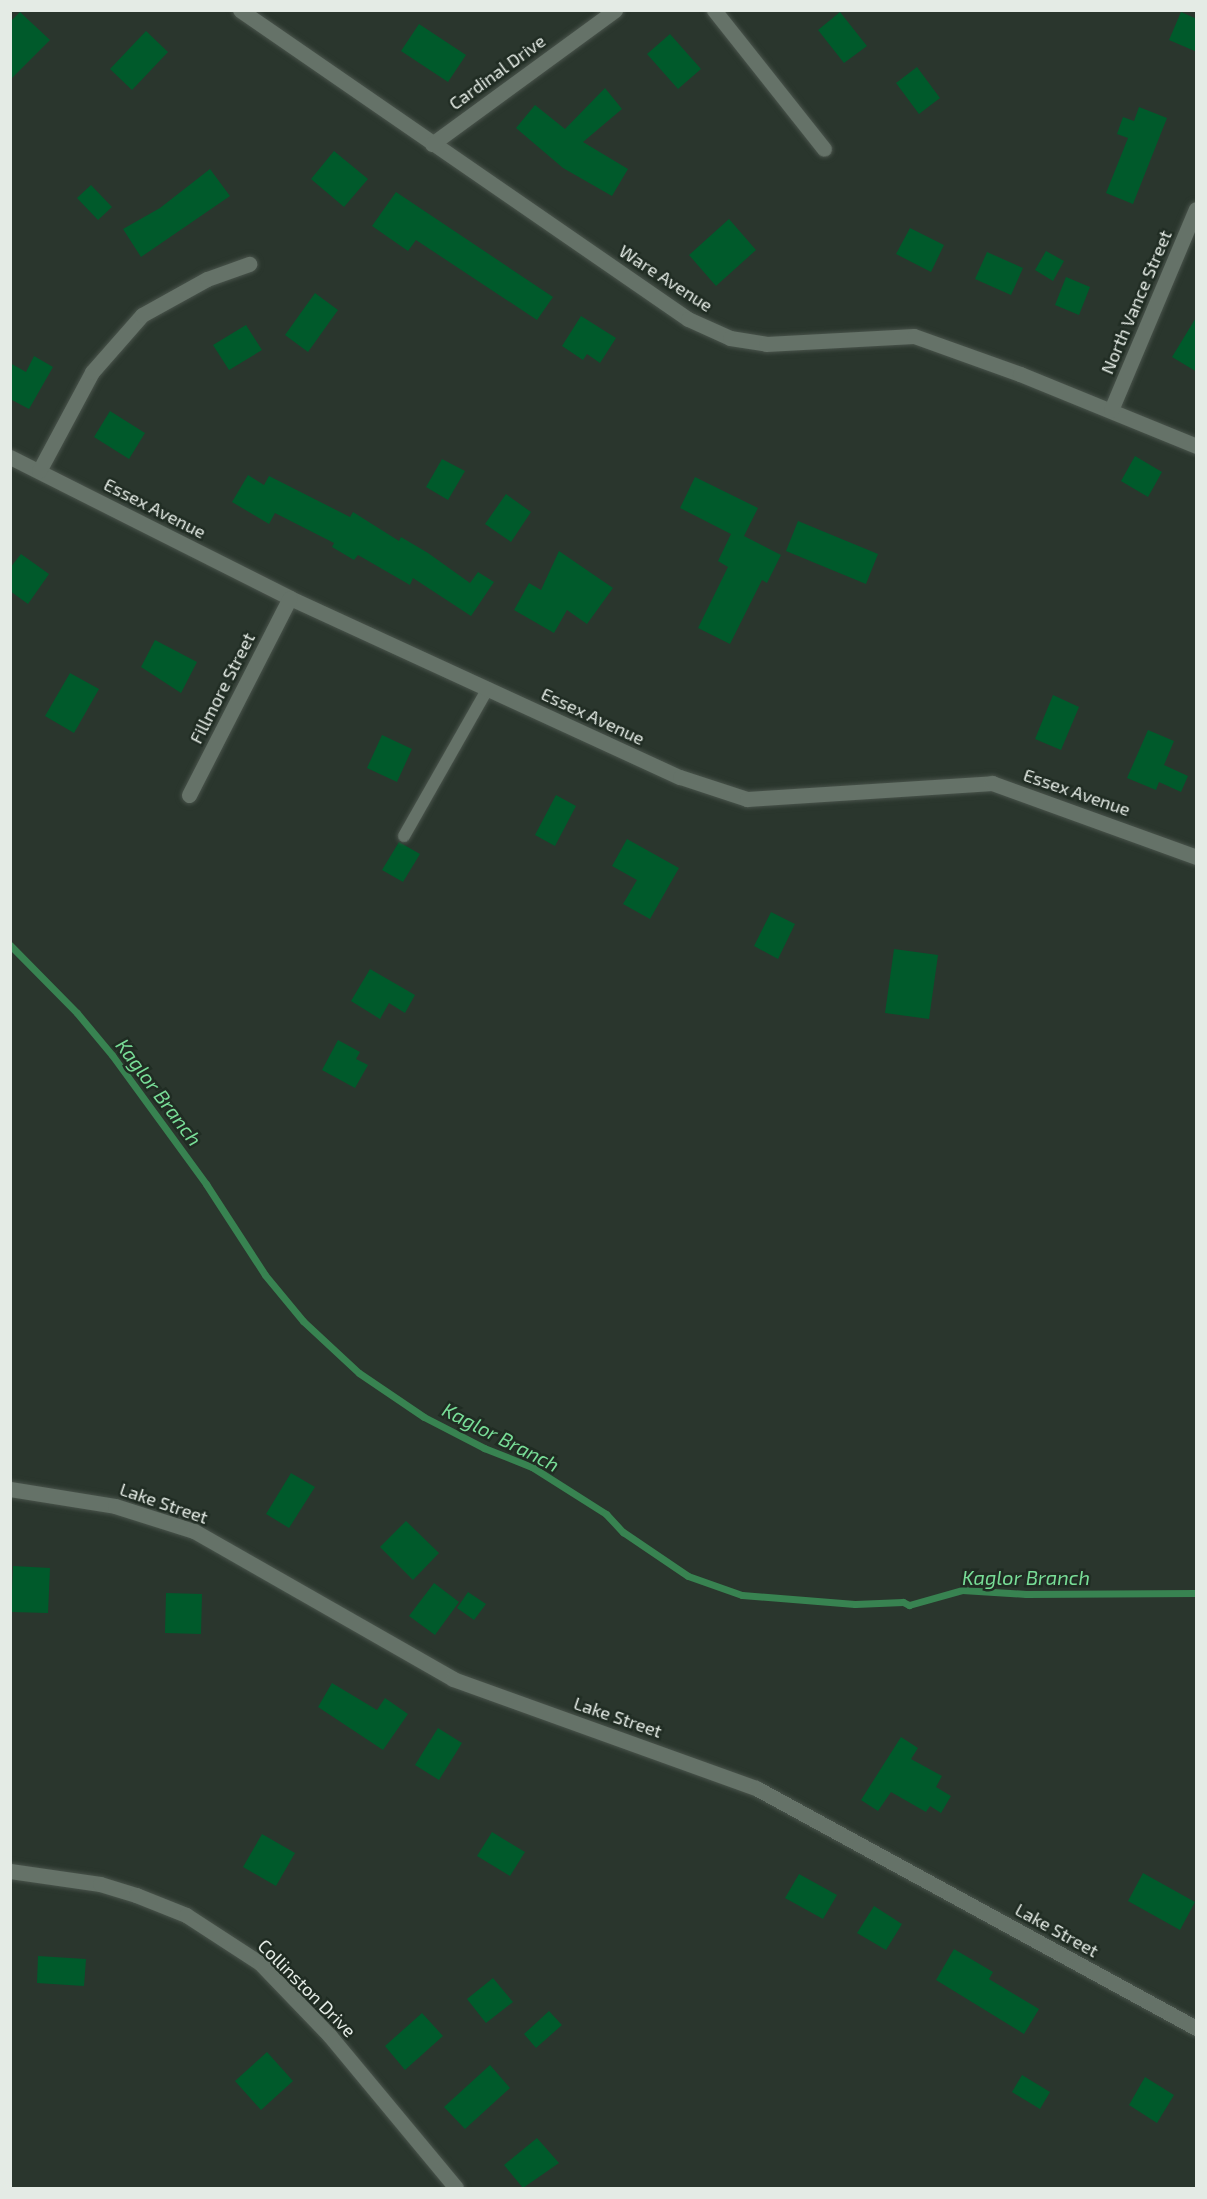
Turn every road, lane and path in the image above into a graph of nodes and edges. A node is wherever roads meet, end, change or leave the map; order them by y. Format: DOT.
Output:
graph roads {
  1 [pos="240,10"];
  2 [pos="615,10"];
  3 [pos="714,10"];
  4 [pos="432,144"];
  5 [pos="824,149"];
  6 [pos="1197,209"];
  7 [pos="249,264"];
  8 [pos="1111,411"];
  9 [pos="1197,446"];
  10 [pos="10,457"];
  11 [pos="39,471"];
  12 [pos="290,598"];
  13 [pos="488,688"];
  14 [pos="189,795"];
  15 [pos="404,836"];
  16 [pos="1197,856"];
  17 [pos="10,1489"];
  18 [pos="10,1871"];
  19 [pos="1197,2028"];
  20 [pos="456,2188"];
  1 -- 4 [label="street, Ware Avenue"];
  2 -- 4 [label="street, Cardinal Drive"];
  3 -- 5 [label="street"];
  4 -- 8 [label="street, Ware Avenue"];
  6 -- 8 [label="street, North Vance Street"];
  7 -- 11 [label="street"];
  8 -- 9 [label="street, Ware Avenue"];
  10 -- 11 [label="street, Essex Avenue"];
  11 -- 12 [label="street, Essex Avenue"];
  12 -- 13 [label="street, Essex Avenue"];
  12 -- 14 [label="street, Fillmore Street"];
  13 -- 15 [label="lane"];
  13 -- 16 [label="street, Essex Avenue"];
  17 -- 19 [label="street, Lake Street"];
  18 -- 20 [label="street, Collinston Drive"];
}
